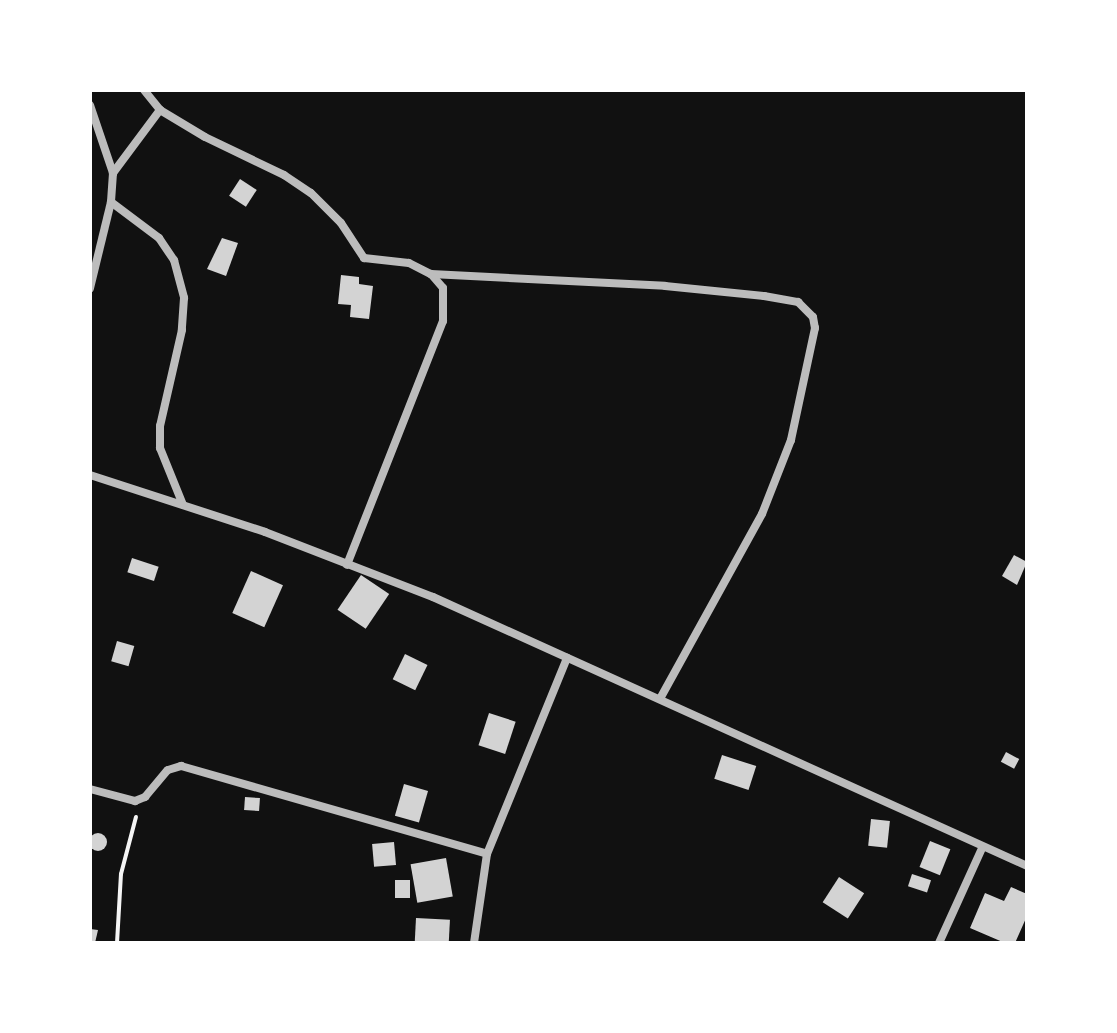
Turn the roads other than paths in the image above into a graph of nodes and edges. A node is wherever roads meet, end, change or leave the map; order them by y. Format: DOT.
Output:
graph roads {
  1 [pos="144,90"];
  2 [pos="90,105"];
  3 [pos="160,110"];
  4 [pos="113,173"];
  5 [pos="111,202"];
  6 [pos="431,274"];
  7 [pos="90,288"];
  8 [pos="90,475"];
  9 [pos="183,505"];
  10 [pos="347,565"];
  11 [pos="567,658"];
  12 [pos="660,699"];
  13 [pos="90,789"];
  14 [pos="982,848"];
  15 [pos="487,854"];
  16 [pos="1027,866"];
  17 [pos="474,943"];
  18 [pos="939,943"];
  1 -- 3 [label="street"];
  2 -- 4 [label="street"];
  3 -- 4 [label="street"];
  3 -- 6 [label="street"];
  4 -- 5 [label="street"];
  5 -- 7 [label="street"];
  5 -- 9 [label="street"];
  6 -- 10 [label="street"];
  6 -- 12 [label="street"];
  8 -- 9 [label="street"];
  9 -- 10 [label="street"];
  10 -- 11 [label="street"];
  11 -- 12 [label="street"];
  11 -- 15 [label="street"];
  12 -- 14 [label="street"];
  13 -- 15 [label="street"];
  14 -- 16 [label="street"];
  14 -- 18 [label="street"];
  15 -- 17 [label="street"];
}
